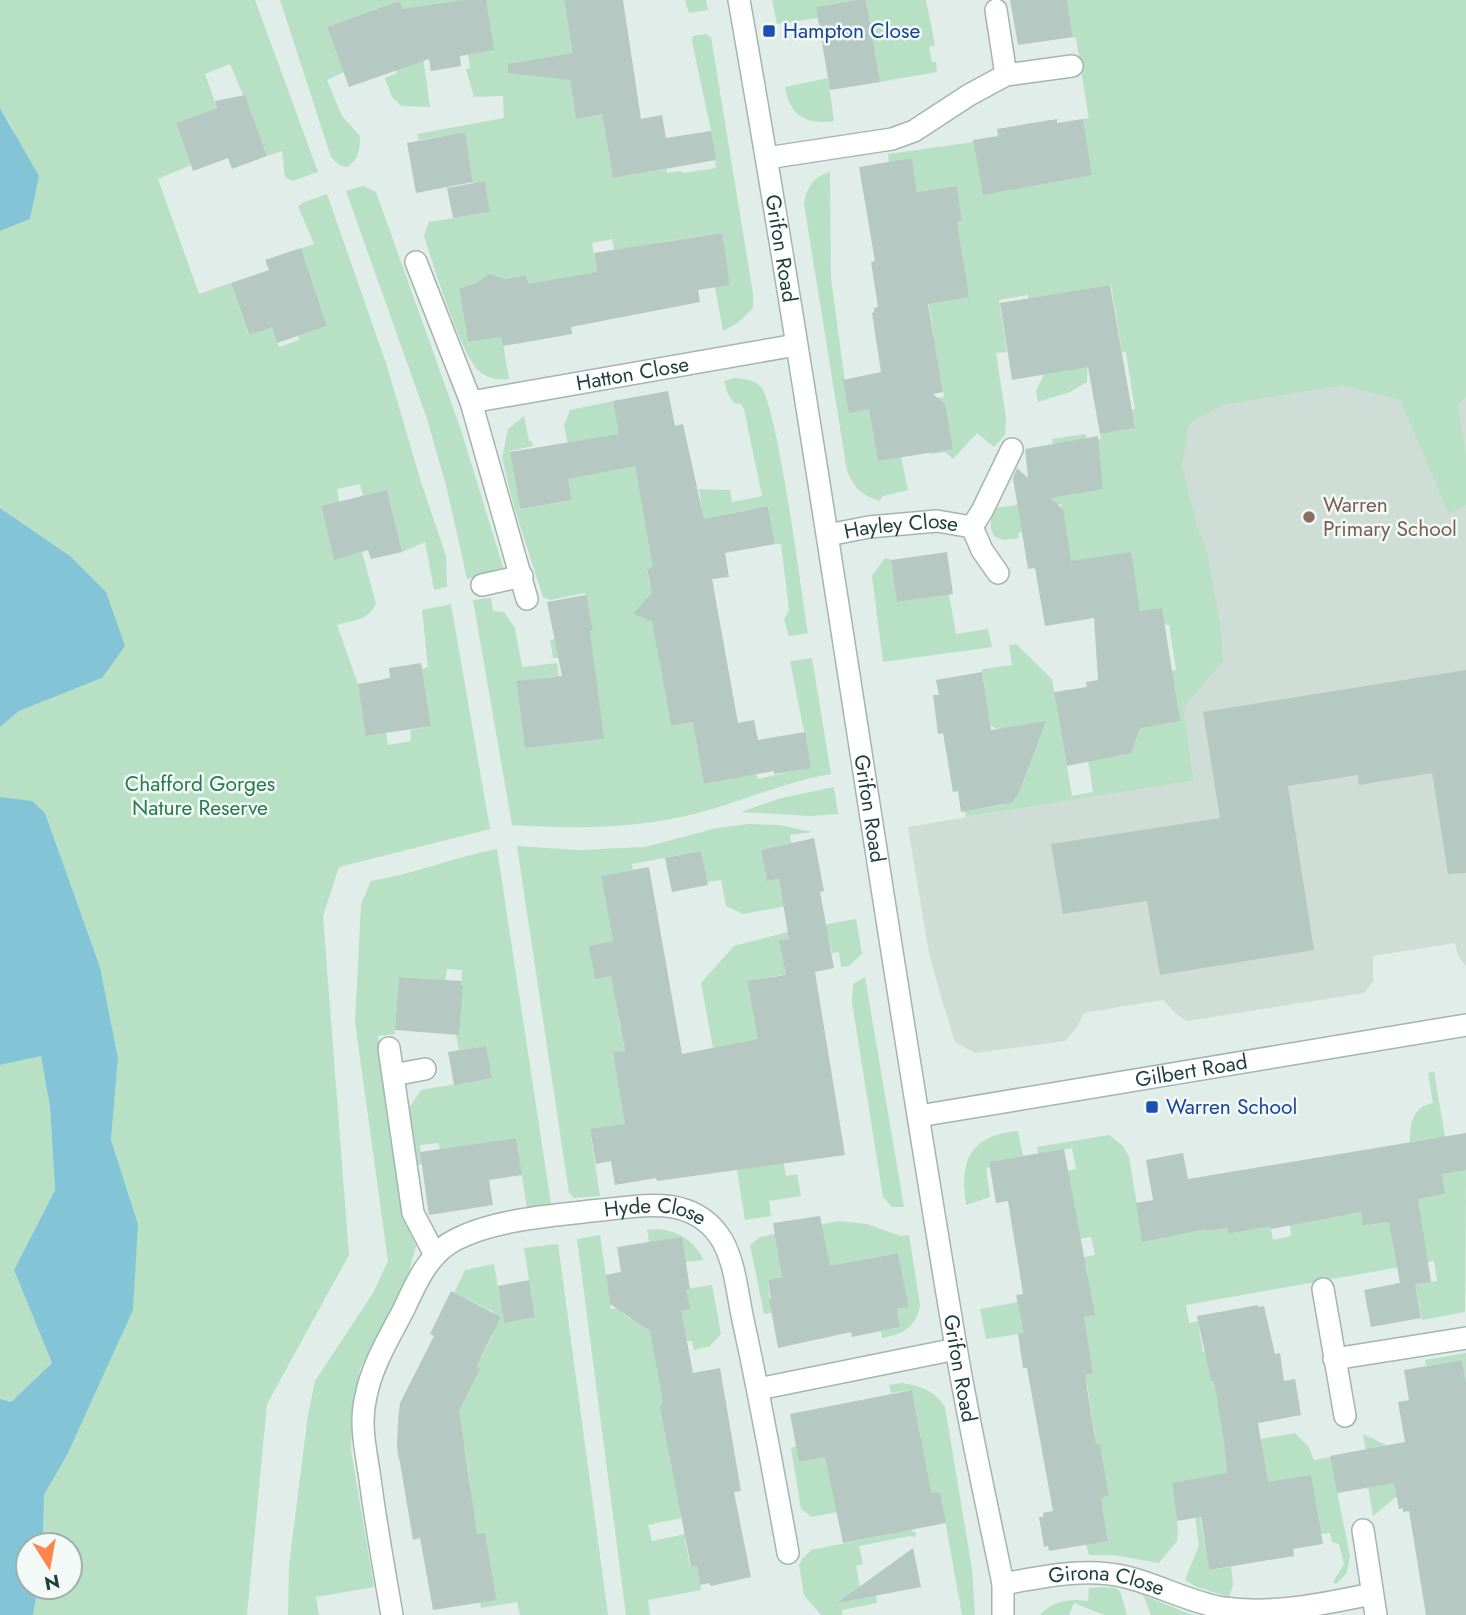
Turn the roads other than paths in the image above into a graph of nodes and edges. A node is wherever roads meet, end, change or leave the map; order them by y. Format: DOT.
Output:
graph roads {
  1 [pos="739,0"];
  2 [pos="996,10"];
  3 [pos="1072,66"];
  4 [pos="1006,75"];
  5 [pos="767,158"];
  6 [pos="416,262"];
  7 [pos="796,345"];
  8 [pos="471,402"];
  9 [pos="1012,449"];
  10 [pos="972,527"];
  11 [pos="828,535"];
  12 [pos="998,573"];
  13 [pos="522,576"];
  14 [pos="482,584"];
  15 [pos="527,599"];
  16 [pos="1466,1025"];
  17 [pos="389,1048"];
  18 [pos="425,1069"];
  19 [pos="393,1075"];
  20 [pos="919,1116"];
  21 [pos="435,1255"];
  22 [pos="1323,1289"];
  23 [pos="1466,1338"];
  24 [pos="956,1349"];
  25 [pos="1334,1359"];
  26 [pos="758,1389"];
  27 [pos="1345,1416"];
  28 [pos="1363,1530"];
  29 [pos="788,1553"];
  30 [pos="1003,1584"];
  31 [pos="1374,1605"];
  32 [pos="392,1615"];
  33 [pos="1003,1615"];
  1 -- 5 [label="street, Grifon Road"];
  2 -- 4 [label="street"];
  3 -- 4 [label="street"];
  4 -- 5 [label="street"];
  5 -- 7 [label="street, Grifon Road"];
  6 -- 8 [label="street"];
  7 -- 8 [label="street, Hatton Close"];
  7 -- 11 [label="street, Grifon Road"];
  8 -- 13 [label="street"];
  9 -- 10 [label="street, Hayley Close"];
  10 -- 11 [label="street, Hayley Close"];
  10 -- 12 [label="street, Hayley Close"];
  11 -- 20 [label="street, Grifon Road"];
  13 -- 14 [label="street"];
  13 -- 15 [label="street"];
  16 -- 20 [label="street, Gilbert Road"];
  17 -- 19 [label="street"];
  18 -- 19 [label="street"];
  19 -- 21 [label="street"];
  20 -- 24 [label="street, Grifon Road"];
  21 -- 26 [label="street, Hyde Close"];
  21 -- 32 [label="street, Hyde Close"];
  22 -- 25 [label="street"];
  23 -- 25 [label="street"];
  24 -- 26 [label="street"];
  24 -- 30 [label="street, Grifon Road"];
  25 -- 27 [label="street"];
  26 -- 29 [label="street, Hyde Close"];
  28 -- 31 [label="street, Girona Close"];
  30 -- 31 [label="street, Girona Close"];
  30 -- 33 [label="street, Grifon Road"];
}
